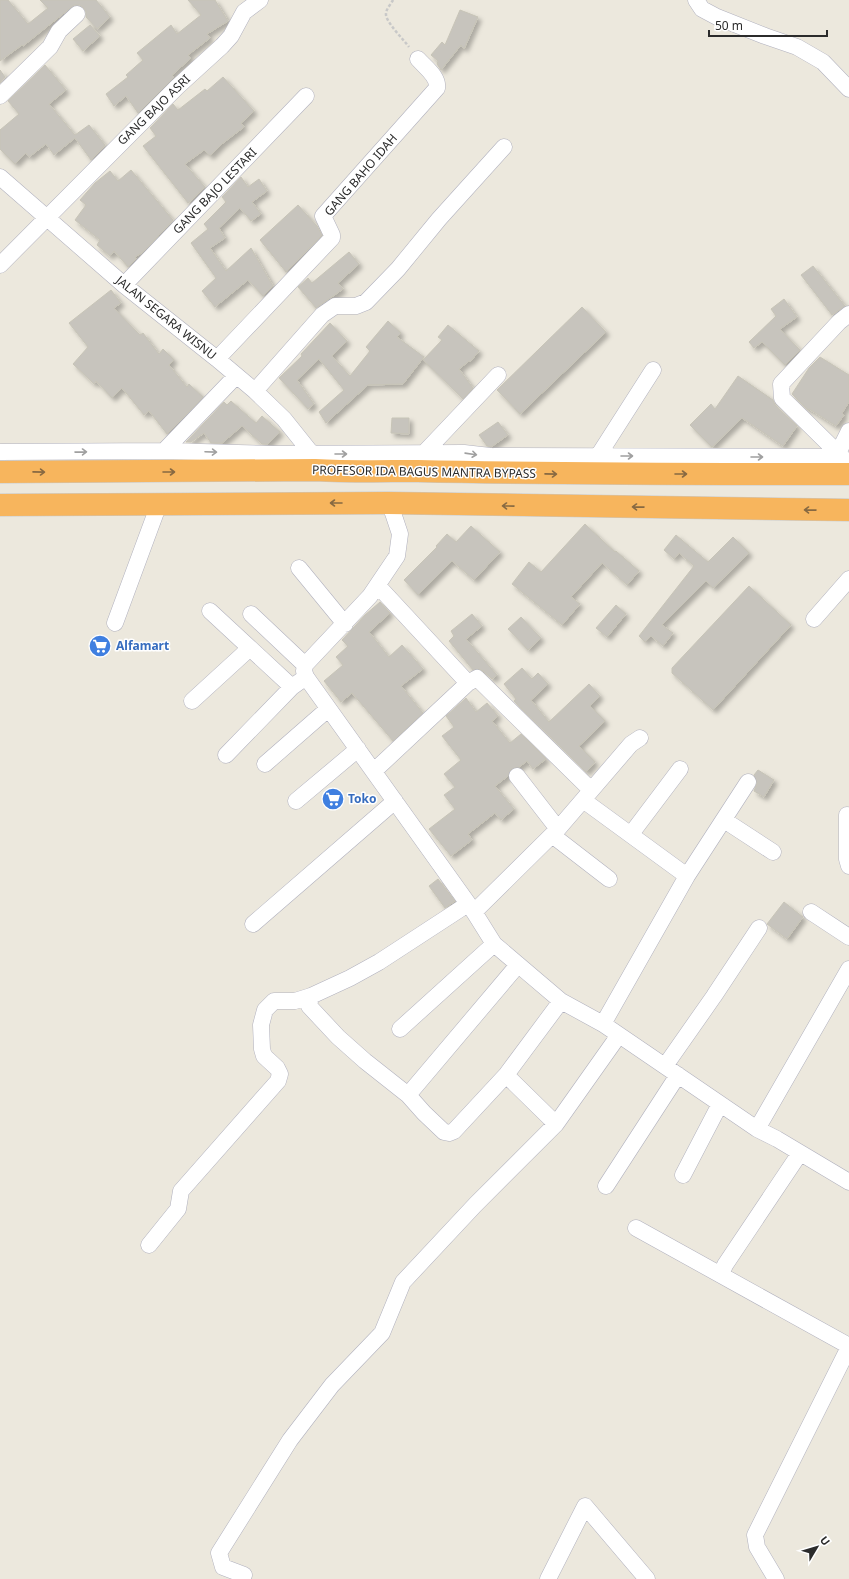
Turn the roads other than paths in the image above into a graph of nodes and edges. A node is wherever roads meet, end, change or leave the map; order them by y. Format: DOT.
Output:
graph roads {
  1 [pos="260,0"];
  2 [pos="696,0"];
  3 [pos="77,14"];
  4 [pos="418,59"];
  5 [pos="849,88"];
  6 [pos="0,96"];
  7 [pos="306,96"];
  8 [pos="504,147"];
  9 [pos="0,177"];
  10 [pos="45,218"];
  11 [pos="0,264"];
  12 [pos="124,285"];
  13 [pos="849,314"];
  14 [pos="218,359"];
  15 [pos="652,370"];
  16 [pos="498,375"];
  17 [pos="236,376"];
  18 [pos="255,391"];
  19 [pos="849,431"];
  20 [pos="164,450"];
  21 [pos="0,452"];
  22 [pos="423,454"];
  23 [pos="490,456"];
  24 [pos="598,456"];
  25 [pos="314,462"];
  26 [pos="844,462"];
  27 [pos="0,472"];
  28 [pos="360,472"];
  29 [pos="522,474"];
  30 [pos="159,504"];
  31 [pos="362,504"];
  32 [pos="388,504"];
  33 [pos="0,505"];
  34 [pos="849,510"];
  35 [pos="299,568"];
  36 [pos="849,579"];
  37 [pos="378,586"];
  38 [pos="210,611"];
  39 [pos="251,614"];
  40 [pos="814,619"];
  41 [pos="115,623"];
  42 [pos="345,624"];
  43 [pos="250,648"];
  44 [pos="306,671"];
  45 [pos="468,683"];
  46 [pos="292,687"];
  47 [pos="192,701"];
  48 [pos="328,709"];
  49 [pos="640,738"];
  50 [pos="358,749"];
  51 [pos="226,755"];
  52 [pos="265,764"];
  53 [pos="680,769"];
  54 [pos="374,772"];
  55 [pos="517,776"];
  56 [pos="748,782"];
  57 [pos="587,795"];
  58 [pos="296,801"];
  59 [pos="395,801"];
  60 [pos="847,814"];
  61 [pos="724,820"];
  62 [pos="555,832"];
  63 [pos="631,834"];
  64 [pos="773,852"];
  65 [pos="849,866"];
  66 [pos="687,876"];
  67 [pos="609,879"];
  68 [pos="471,908"];
  69 [pos="811,912"];
  70 [pos="253,924"];
  71 [pos="759,928"];
  72 [pos="849,937"];
  73 [pos="494,944"];
  74 [pos="517,966"];
  75 [pos="848,974"];
  76 [pos="311,996"];
  77 [pos="561,1001"];
  78 [pos="603,1024"];
  79 [pos="400,1029"];
  80 [pos="619,1035"];
  81 [pos="671,1071"];
  82 [pos="506,1075"];
  83 [pos="408,1095"];
  84 [pos="720,1104"];
  85 [pos="556,1124"];
  86 [pos="757,1129"];
  87 [pos="800,1153"];
  88 [pos="683,1175"];
  89 [pos="849,1182"];
  90 [pos="606,1186"];
  91 [pos="636,1228"];
  92 [pos="149,1245"];
  93 [pos="721,1275"];
  94 [pos="849,1347"];
  95 [pos="844,1369"];
  96 [pos="244,1575"];
  97 [pos="548,1579"];
  98 [pos="647,1579"];
  99 [pos="776,1579"];
  1 -- 10 [label="street, GANG BAJO ASRI"];
  2 -- 5 [label="street"];
  3 -- 6 [label="street"];
  4 -- 14 [label="street, GANG BAHO IDAH"];
  7 -- 12 [label="street, GANG BAJO LESTARI"];
  8 -- 18 [label="street"];
  9 -- 10 [label="street, JALAN SEGARA WISNU"];
  10 -- 11 [label="street, GANG BAJO ASRI"];
  10 -- 12 [label="street, JALAN SEGARA WISNU"];
  12 -- 14 [label="street, JALAN SEGARA WISNU"];
  13 -- 26 [label="street"];
  14 -- 17 [label="street, JALAN SEGARA WISNU"];
  15 -- 24 [label="street"];
  16 -- 22 [label="street"];
  17 -- 18 [label="street, JALAN SEGARA WISNU"];
  17 -- 20 [label="street"];
  18 -- 25 [label="street, JALAN SEGARA WISNU"];
  19 -- 26 [label="street"];
  21 -- 20 [label="street, one-way"];
  20 -- 25 [label="street, one-way"];
  22 -- 23 [label="street, one-way"];
  25 -- 22 [label="street, one-way"];
  23 -- 24 [label="street"];
  23 -- 29 [label="street"];
  24 -- 26 [label="street, one-way"];
  27 -- 25 [label="highway, PROFESOR IDA BAGUS MANTRA BYPASS, one-way"];
  25 -- 28 [label="highway, PROFESOR IDA BAGUS MANTRA BYPASS"];
  29 -- 26 [label="highway, PROFESOR IDA BAGUS MANTRA BYPASS, one-way"];
  28 -- 29 [label="highway, PROFESOR IDA BAGUS MANTRA BYPASS"];
  28 -- 31 [label="highway"];
  31 -- 30 [label="highway, one-way"];
  30 -- 33 [label="highway"];
  30 -- 41 [label="street"];
  31 -- 32 [label="highway"];
  34 -- 32 [label="highway, one-way"];
  32 -- 37 [label="street"];
  35 -- 42 [label="street"];
  36 -- 40 [label="street"];
  37 -- 42 [label="street"];
  37 -- 45 [label="street"];
  38 -- 43 [label="street"];
  39 -- 44 [label="street"];
  42 -- 44 [label="street"];
  43 -- 46 [label="street"];
  43 -- 47 [label="street"];
  44 -- 46 [label="street"];
  44 -- 48 [label="street"];
  45 -- 54 [label="street"];
  45 -- 57 [label="street"];
  46 -- 51 [label="street"];
  48 -- 50 [label="street"];
  48 -- 52 [label="street"];
  49 -- 57 [label="street"];
  50 -- 54 [label="street"];
  50 -- 58 [label="street"];
  53 -- 63 [label="street"];
  54 -- 59 [label="street"];
  55 -- 62 [label="street"];
  56 -- 61 [label="street"];
  57 -- 62 [label="street"];
  57 -- 63 [label="street"];
  59 -- 68 [label="street"];
  59 -- 70 [label="street"];
  60 -- 65 [label="street"];
  61 -- 64 [label="street"];
  61 -- 66 [label="street"];
  62 -- 67 [label="street"];
  62 -- 68 [label="street"];
  63 -- 66 [label="street"];
  66 -- 78 [label="street"];
  68 -- 73 [label="street"];
  68 -- 76 [label="street"];
  69 -- 72 [label="street"];
  71 -- 81 [label="street"];
  73 -- 74 [label="street"];
  73 -- 79 [label="street"];
  74 -- 77 [label="street"];
  74 -- 83 [label="street"];
  75 -- 86 [label="street"];
  76 -- 83 [label="street"];
  76 -- 92 [label="street"];
  77 -- 78 [label="street"];
  77 -- 82 [label="street"];
  78 -- 80 [label="street"];
  80 -- 81 [label="street"];
  80 -- 85 [label="street"];
  81 -- 84 [label="street"];
  81 -- 90 [label="street"];
  82 -- 83 [label="street"];
  82 -- 85 [label="street"];
  84 -- 86 [label="street"];
  84 -- 88 [label="street"];
  85 -- 96 [label="street"];
  86 -- 87 [label="street"];
  87 -- 89 [label="street"];
  87 -- 93 [label="street"];
  91 -- 93 [label="street"];
  93 -- 94 [label="street"];
  94 -- 95 [label="street"];
  95 -- 99 [label="street"];
  97 -- 98 [label="street"];
}
